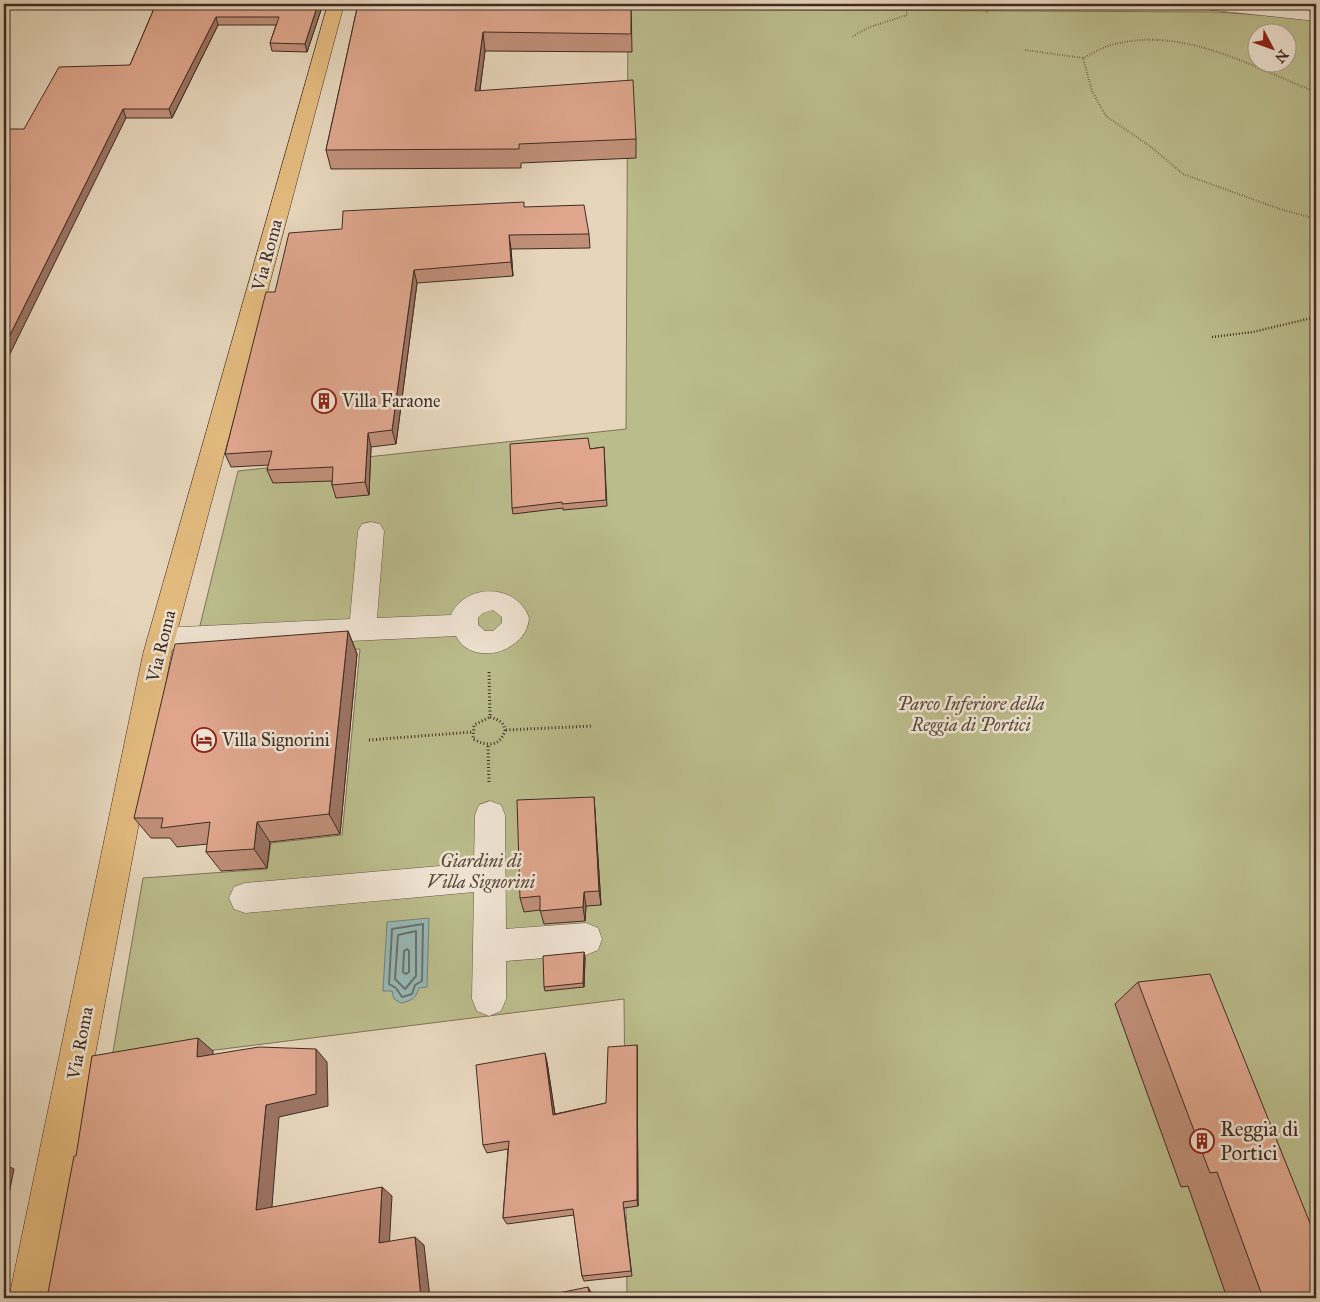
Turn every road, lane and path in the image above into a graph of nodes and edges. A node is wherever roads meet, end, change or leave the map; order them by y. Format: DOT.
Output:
graph roads {
  1 [pos="336,4"];
  2 [pos="906,4"];
  3 [pos="985,4"];
  4 [pos="1203,4"];
  5 [pos="1261,6"];
  6 [pos="1308,11"];
  7 [pos="987,14"];
  8 [pos="853,36"];
  9 [pos="1025,50"];
  10 [pos="1083,58"];
  11 [pos="1316,92"];
  12 [pos="1316,219"];
  13 [pos="1316,317"];
  14 [pos="1212,338"];
  15 [pos="371,531"];
  16 [pos="463,625"];
  17 [pos="362,630"];
  18 [pos="161,639"];
  19 [pos="489,642"];
  20 [pos="490,717"];
  21 [pos="592,726"];
  22 [pos="506,730"];
  23 [pos="472,732"];
  24 [pos="369,740"];
  25 [pos="490,815"];
  26 [pos="489,876"];
  27 [pos="245,898"];
  28 [pos="586,939"];
  29 [pos="489,946"];
  30 [pos="489,999"];
  31 [pos="29,1298"];
  1 -- 18 [label="main road, Via Roma"];
  2 -- 8 [label="path"];
  3 -- 7 [label="path"];
  4 -- 5 [label="street"];
  5 -- 6 [label="street"];
  9 -- 10 [label="path"];
  10 -- 11 [label="path"];
  10 -- 12 [label="path"];
  13 -- 14 [label="path"];
  15 -- 17 [label="street"];
  16 -- 17 [label="street"];
  16 -- 19 [label="street"];
  16 -- 19 [label="street"];
  17 -- 18 [label="street"];
  18 -- 31 [label="main road, Via Roma"];
  19 -- 20 [label="path"];
  20 -- 22 [label="path"];
  20 -- 23 [label="path"];
  21 -- 22 [label="path"];
  22 -- 23 [label="path"];
  23 -- 24 [label="path"];
  25 -- 26 [label="street"];
  26 -- 27 [label="street"];
  26 -- 29 [label="street"];
  28 -- 29 [label="street"];
  29 -- 30 [label="street"];
}
